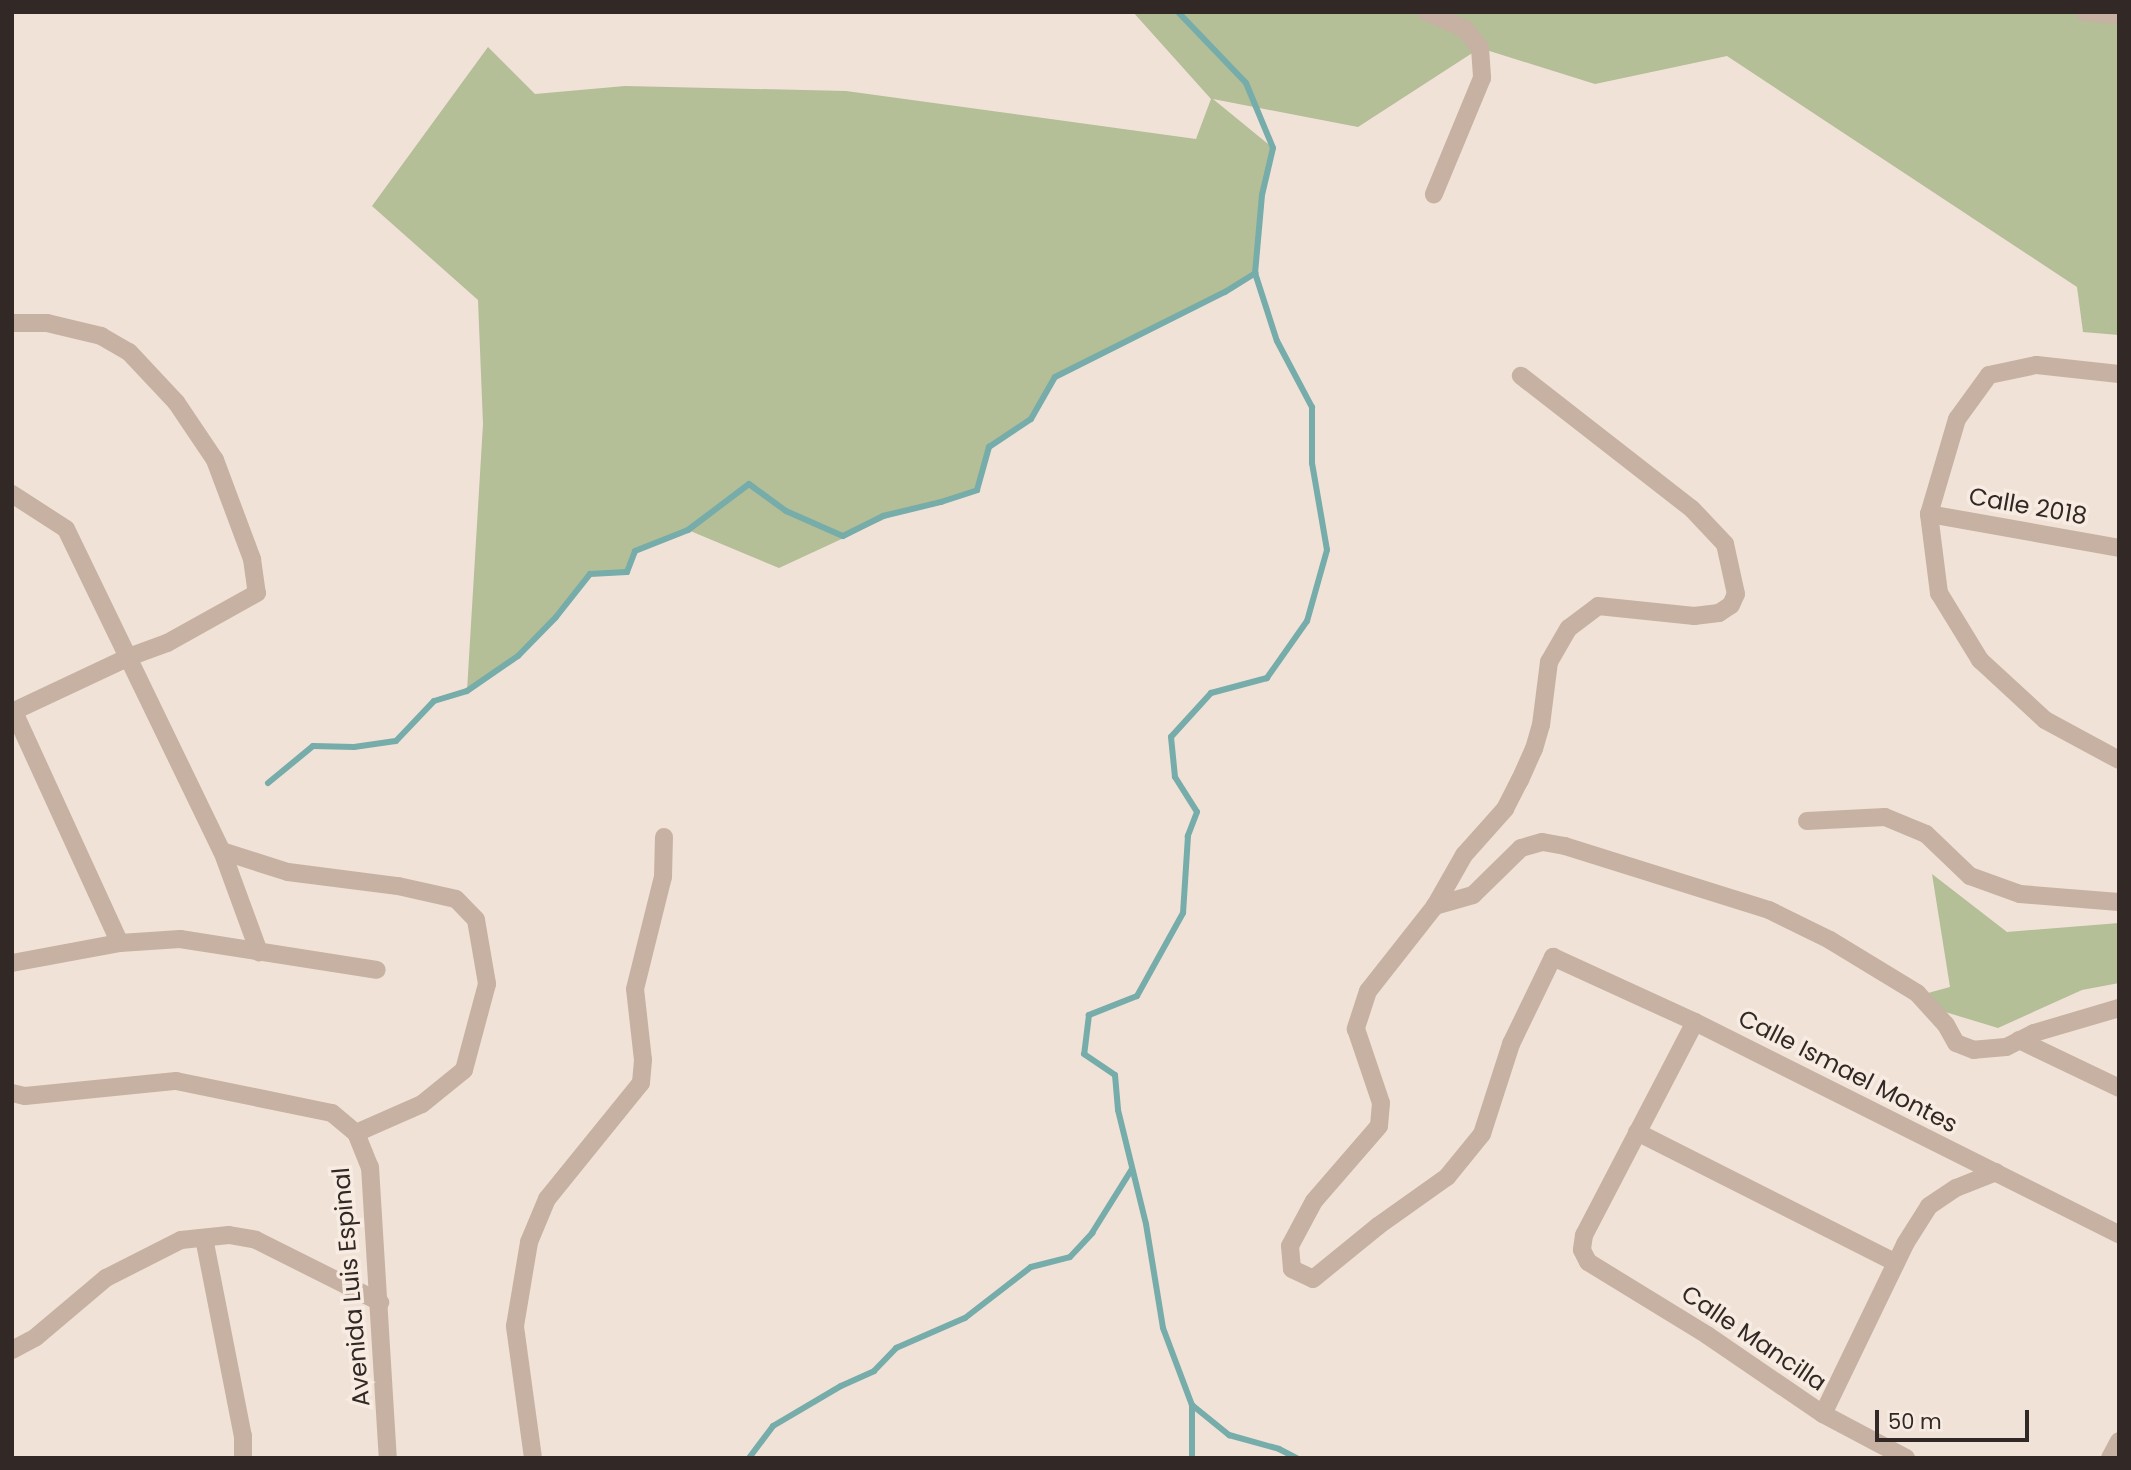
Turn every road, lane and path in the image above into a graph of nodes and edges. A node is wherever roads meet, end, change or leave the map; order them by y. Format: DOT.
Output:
graph roads {
  1 [pos="1427,12"];
  2 [pos="2084,12"];
  3 [pos="2119,15"];
  4 [pos="1434,194"];
  5 [pos="12,323"];
  6 [pos="2119,374"];
  7 [pos="1521,376"];
  8 [pos="12,494"];
  9 [pos="1929,514"];
  10 [pos="2119,548"];
  11 [pos="129,657"];
  12 [pos="13,712"];
  13 [pos="2119,760"];
  14 [pos="1807,821"];
  15 [pos="664,837"];
  16 [pos="222,851"];
  17 [pos="2119,902"];
  18 [pos="1435,906"];
  19 [pos="120,943"];
  20 [pos="259,952"];
  21 [pos="12,963"];
  22 [pos="377,970"];
  23 [pos="2119,1008"];
  24 [pos="1695,1022"];
  25 [pos="2019,1040"];
  26 [pos="2119,1088"];
  27 [pos="12,1093"];
  28 [pos="1637,1132"];
  29 [pos="356,1133"];
  30 [pos="1996,1172"];
  31 [pos="2119,1234"];
  32 [pos="204,1238"];
  33 [pos="1896,1264"];
  34 [pos="380,1302"];
  35 [pos="12,1350"];
  36 [pos="1823,1414"];
  37 [pos="2119,1441"];
  38 [pos="243,1458"];
  39 [pos="388,1458"];
  40 [pos="533,1458"];
  41 [pos="1906,1458"];
  42 [pos="2110,1458"];
  1 -- 4 [label="street"];
  2 -- 3 [label="street"];
  5 -- 11 [label="street"];
  6 -- 9 [label="street"];
  7 -- 18 [label="street"];
  8 -- 11 [label="street"];
  9 -- 10 [label="street, Calle 2018"];
  9 -- 13 [label="street"];
  11 -- 12 [label="street"];
  11 -- 16 [label="street"];
  12 -- 19 [label="street"];
  14 -- 17 [label="street"];
  15 -- 40 [label="street"];
  16 -- 20 [label="street"];
  16 -- 29 [label="street"];
  18 -- 24 [label="street, Calle Ismael Montes"];
  18 -- 25 [label="street"];
  19 -- 20 [label="street"];
  19 -- 21 [label="street"];
  20 -- 22 [label="street"];
  23 -- 25 [label="street"];
  24 -- 28 [label="street"];
  24 -- 30 [label="street, Calle Ismael Montes"];
  25 -- 26 [label="street"];
  27 -- 29 [label="street, Avenida Luis Espinal"];
  28 -- 33 [label="street"];
  28 -- 36 [label="street, Calle Mancilla"];
  29 -- 34 [label="street, Avenida Luis Espinal"];
  30 -- 31 [label="street, Calle Ismael Montes"];
  30 -- 33 [label="street"];
  32 -- 34 [label="street"];
  32 -- 35 [label="street"];
  32 -- 38 [label="street"];
  33 -- 36 [label="street"];
  34 -- 39 [label="street, Avenida Luis Espinal"];
  36 -- 41 [label="street, Calle Mancilla"];
  37 -- 42 [label="street"];
}
